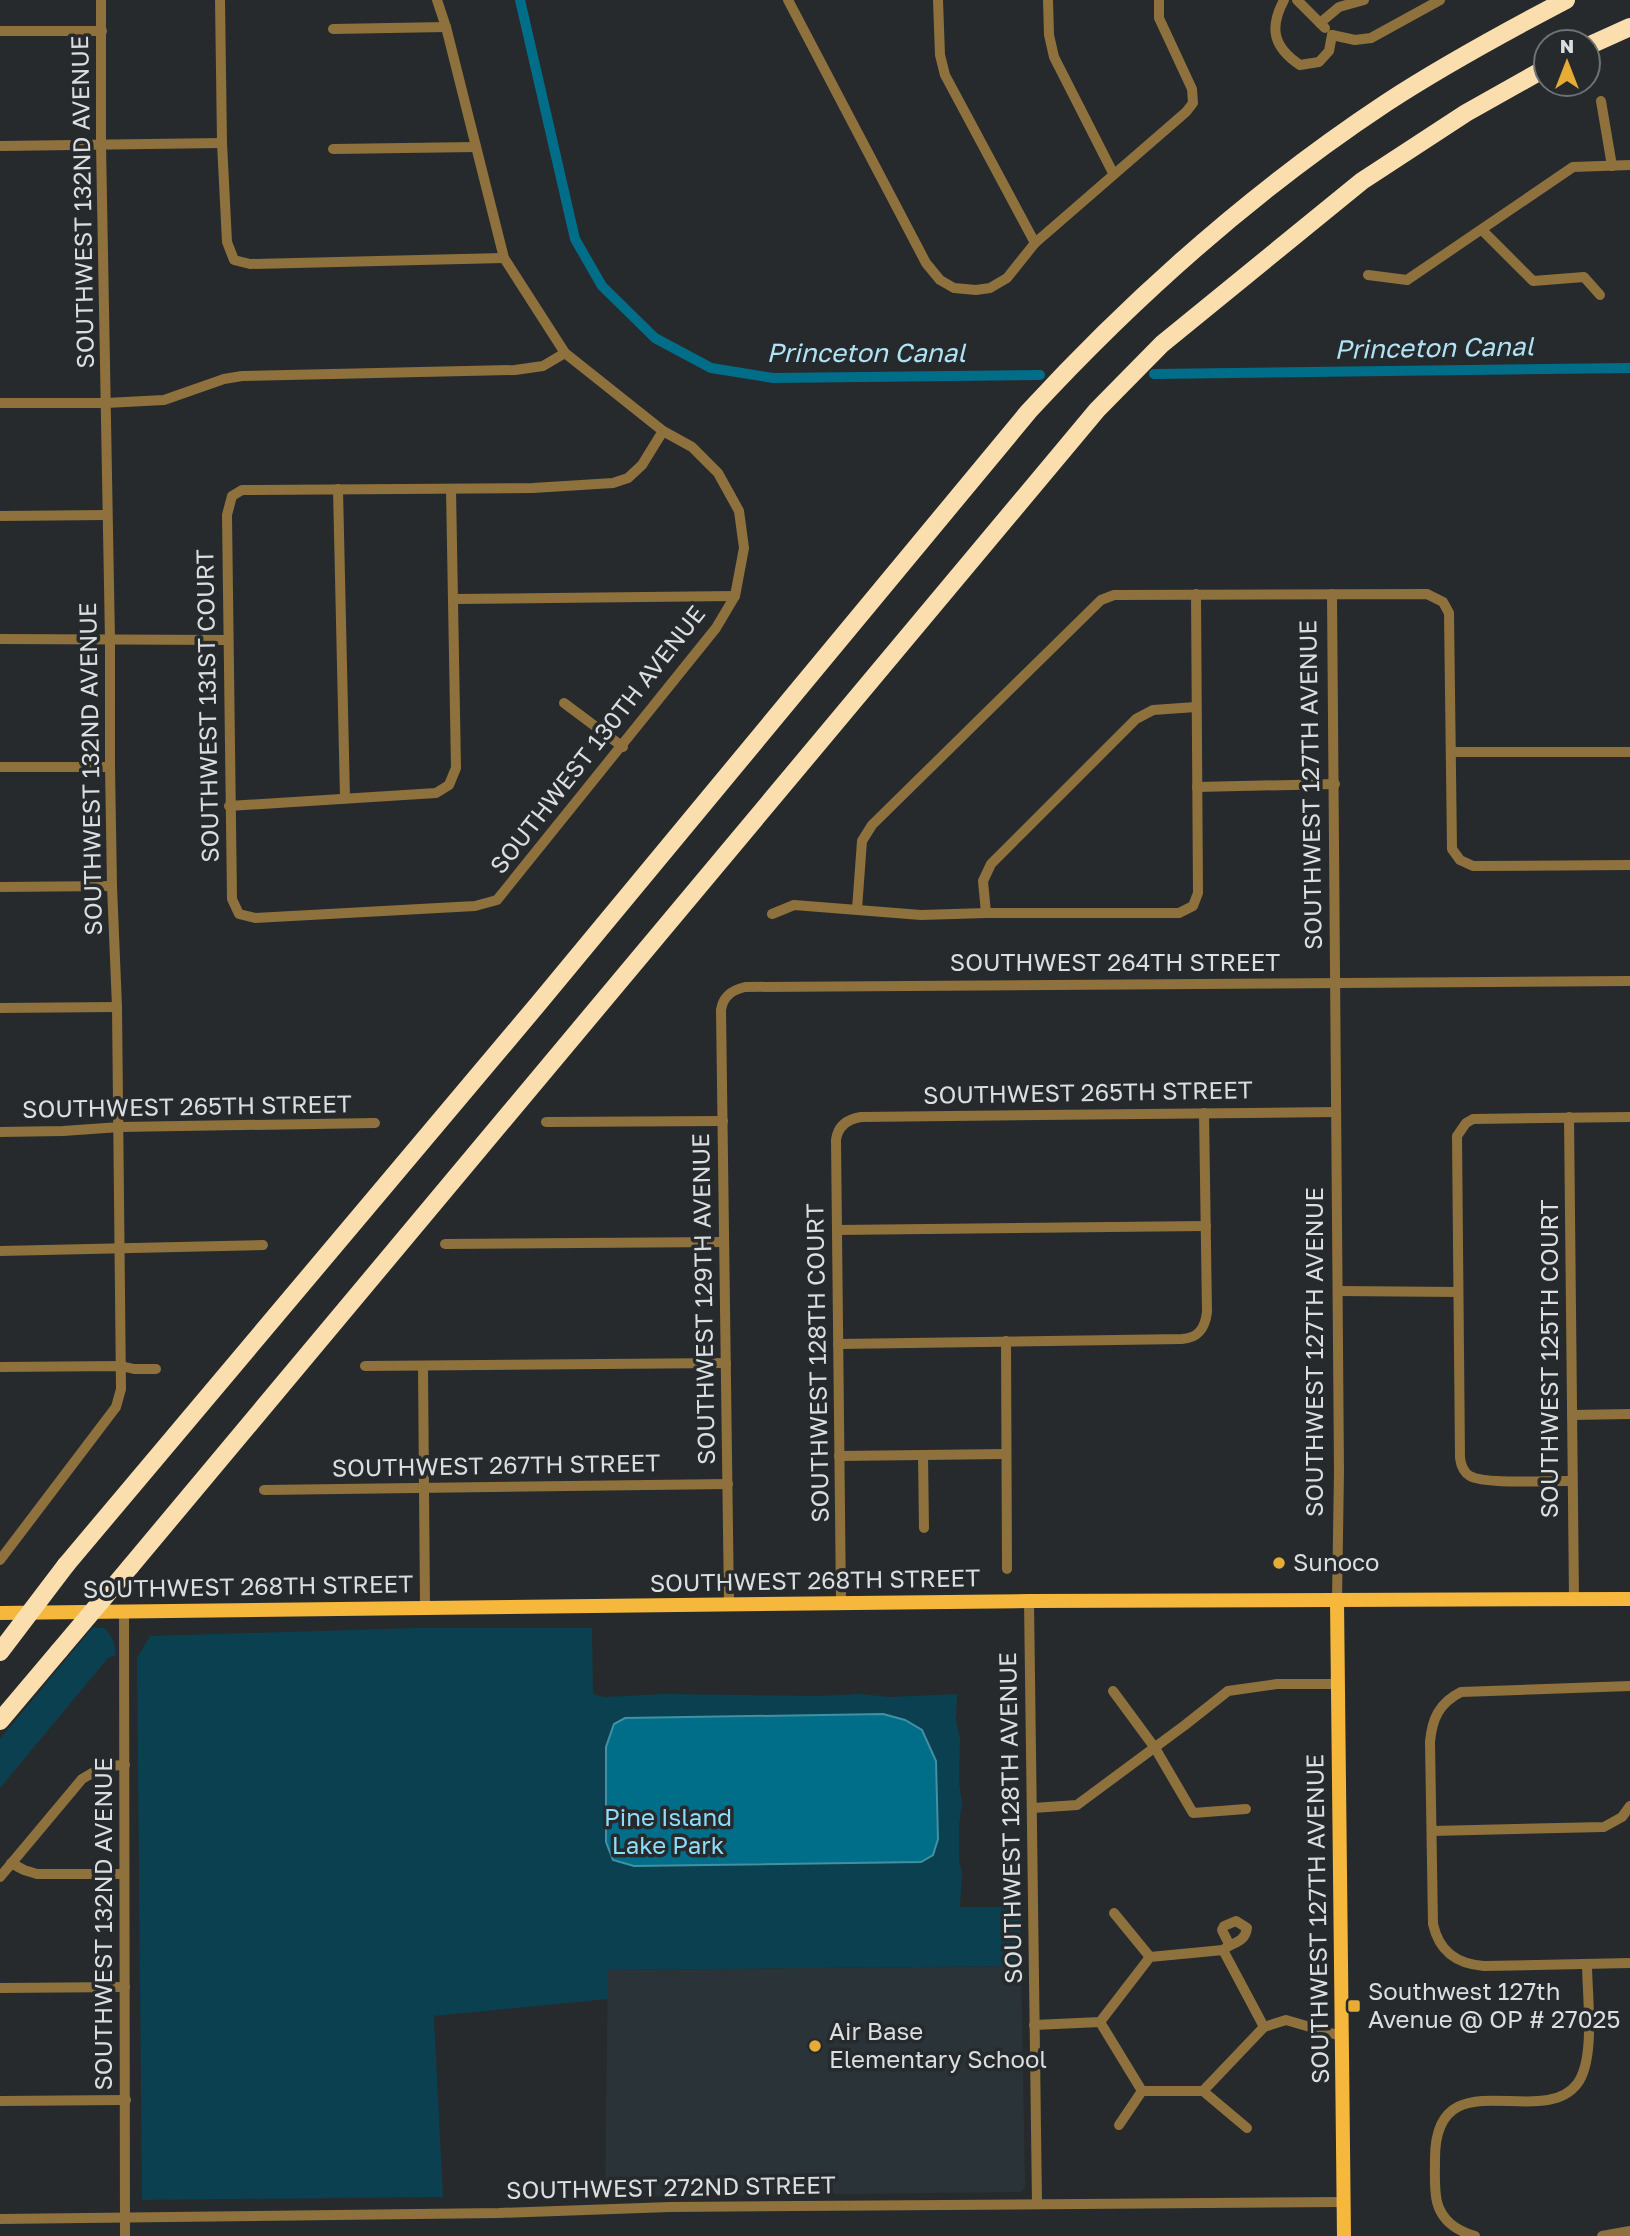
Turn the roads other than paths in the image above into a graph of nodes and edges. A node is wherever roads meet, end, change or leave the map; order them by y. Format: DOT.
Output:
graph roads {
  1 [pos="101,0"];
  2 [pos="220,0"];
  3 [pos="437,0"];
  4 [pos="788,0"];
  5 [pos="938,0"];
  6 [pos="1048,0"];
  7 [pos="1159,0"];
  8 [pos="1284,0"];
  9 [pos="1297,0"];
  10 [pos="1364,0"];
  11 [pos="1440,0"];
  12 [pos="1566,0"];
  13 [pos="1320,23"];
  14 [pos="446,27"];
  15 [pos="1630,27"];
  16 [pos="333,29"];
  17 [pos="0,31"];
  18 [pos="102,31"];
  19 [pos="1332,35"];
  20 [pos="1602,40"];
  21 [pos="1532,76"];
  22 [pos="1601,101"];
  23 [pos="222,143"];
  24 [pos="101,144"];
  25 [pos="0,146"];
  26 [pos="476,147"];
  27 [pos="333,149"];
  28 [pos="1612,166"];
  29 [pos="1630,166"];
  30 [pos="1113,173"];
  31 [pos="1482,230"];
  32 [pos="1035,243"];
  33 [pos="504,258"];
  34 [pos="1368,275"];
  35 [pos="1600,295"];
  36 [pos="565,353"];
  37 [pos="0,403"];
  38 [pos="106,403"];
  39 [pos="663,431"];
  40 [pos="338,489"];
  41 [pos="451,489"];
  42 [pos="0,516"];
  43 [pos="107,516"];
  44 [pos="1196,594"];
  45 [pos="1332,594"];
  46 [pos="734,596"];
  47 [pos="454,599"];
  48 [pos="0,639"];
  49 [pos="110,640"];
  50 [pos="227,640"];
  51 [pos="564,703"];
  52 [pos="1196,706"];
  53 [pos="623,747"];
  54 [pos="1451,752"];
  55 [pos="1630,752"];
  56 [pos="0,767"];
  57 [pos="110,767"];
  58 [pos="1335,785"];
  59 [pos="1197,787"];
  60 [pos="345,798"];
  61 [pos="229,806"];
  62 [pos="1630,865"];
  63 [pos="112,886"];
  64 [pos="0,887"];
  65 [pos="856,909"];
  66 [pos="986,913"];
  67 [pos="239,914"];
  68 [pos="772,914"];
  69 [pos="1630,981"];
  70 [pos="1336,982"];
  71 [pos="727,995"];
  72 [pos="117,1007"];
  73 [pos="0,1008"];
  74 [pos="1336,1112"];
  75 [pos="1204,1113"];
  76 [pos="1569,1117"];
  77 [pos="1630,1117"];
  78 [pos="723,1121"];
  79 [pos="546,1122"];
  80 [pos="375,1123"];
  81 [pos="843,1124"];
  82 [pos="120,1127"];
  83 [pos="0,1132"];
  84 [pos="1206,1226"];
  85 [pos="837,1230"];
  86 [pos="724,1242"];
  87 [pos="445,1244"];
  88 [pos="263,1245"];
  89 [pos="121,1248"];
  90 [pos="0,1251"];
  91 [pos="1338,1291"];
  92 [pos="1458,1292"];
  93 [pos="1006,1341"];
  94 [pos="838,1343"];
  95 [pos="726,1363"];
  96 [pos="121,1366"];
  97 [pos="365,1366"];
  98 [pos="423,1366"];
  99 [pos="0,1367"];
  100 [pos="156,1369"];
  101 [pos="1630,1414"];
  102 [pos="1572,1415"];
  103 [pos="1005,1454"];
  104 [pos="923,1455"];
  105 [pos="839,1456"];
  106 [pos="1571,1480"];
  107 [pos="727,1484"];
  108 [pos="424,1488"];
  109 [pos="264,1490"];
  110 [pos="924,1528"];
  111 [pos="0,1560"];
  112 [pos="1007,1569"];
  113 [pos="1574,1599"];
  114 [pos="1630,1599"];
  115 [pos="1029,1601"];
  116 [pos="1337,1601"];
  117 [pos="841,1603"];
  118 [pos="729,1604"];
  119 [pos="425,1608"];
  120 [pos="124,1612"];
  121 [pos="0,1613"];
  122 [pos="0,1652"];
  123 [pos="1338,1684"];
  124 [pos="1630,1686"];
  125 [pos="1113,1691"];
  126 [pos="0,1721"];
  127 [pos="1155,1748"];
  128 [pos="125,1765"];
  129 [pos="1630,1806"];
  130 [pos="1033,1808"];
  131 [pos="1246,1809"];
  132 [pos="1432,1831"];
  133 [pos="12,1863"];
  134 [pos="124,1874"];
  135 [pos="0,1877"];
  136 [pos="1114,1913"];
  137 [pos="1150,1958"];
  138 [pos="1630,1963"];
  139 [pos="1587,1964"];
  140 [pos="125,1987"];
  141 [pos="0,1988"];
  142 [pos="1100,2022"];
  143 [pos="1034,2025"];
  144 [pos="1264,2026"];
  145 [pos="1341,2036"];
  146 [pos="1142,2091"];
  147 [pos="1203,2091"];
  148 [pos="126,2100"];
  149 [pos="0,2101"];
  150 [pos="1119,2125"];
  151 [pos="1247,2129"];
  152 [pos="1343,2202"];
  153 [pos="1037,2203"];
  154 [pos="125,2217"];
  155 [pos="0,2219"];
  156 [pos="1630,2231"];
  157 [pos="1614,2235"];
  158 [pos="125,2236"];
  159 [pos="1344,2236"];
  160 [pos="1475,2236"];
  161 [pos="1602,2236"];
  1 -- 18 [label="street, SOUTHWEST 132ND AVENUE"];
  2 -- 23 [label="street"];
  3 -- 14 [label="street, SOUTHWEST 130TH AVENUE"];
  4 -- 32 [label="street"];
  5 -- 32 [label="street"];
  6 -- 30 [label="street"];
  7 -- 30 [label="street"];
  8 -- 19 [label="street"];
  9 -- 13 [label="street"];
  10 -- 13 [label="street"];
  11 -- 19 [label="street"];
  12 -- 122 [label="highway, bridge"];
  13 -- 19 [label="street"];
  14 -- 16 [label="street"];
  14 -- 26 [label="street, SOUTHWEST 130TH AVENUE"];
  15 -- 20 [label="highway"];
  17 -- 18 [label="street"];
  18 -- 24 [label="street, SOUTHWEST 132ND AVENUE"];
  21 -- 126 [label="highway, bridge"];
  22 -- 28 [label="street"];
  23 -- 24 [label="street"];
  23 -- 33 [label="street"];
  24 -- 25 [label="street"];
  24 -- 38 [label="street, SOUTHWEST 132ND AVENUE"];
  26 -- 27 [label="street"];
  26 -- 33 [label="street, SOUTHWEST 130TH AVENUE"];
  28 -- 29 [label="street"];
  28 -- 31 [label="street"];
  30 -- 32 [label="street"];
  31 -- 34 [label="street"];
  31 -- 35 [label="street"];
  33 -- 36 [label="street, SOUTHWEST 130TH AVENUE"];
  36 -- 38 [label="street"];
  36 -- 39 [label="street, SOUTHWEST 130TH AVENUE"];
  37 -- 38 [label="street"];
  38 -- 43 [label="street, SOUTHWEST 132ND AVENUE"];
  39 -- 41 [label="street"];
  39 -- 46 [label="street, SOUTHWEST 130TH AVENUE"];
  40 -- 41 [label="street"];
  40 -- 50 [label="street, SOUTHWEST 131ST COURT"];
  40 -- 60 [label="street"];
  41 -- 47 [label="street"];
  42 -- 43 [label="street"];
  43 -- 49 [label="street, SOUTHWEST 132ND AVENUE"];
  44 -- 45 [label="street"];
  44 -- 52 [label="street"];
  44 -- 65 [label="street"];
  45 -- 54 [label="street"];
  45 -- 58 [label="street, SOUTHWEST 127TH AVENUE"];
  46 -- 47 [label="street"];
  46 -- 53 [label="street, SOUTHWEST 130TH AVENUE"];
  47 -- 60 [label="street"];
  48 -- 49 [label="street"];
  49 -- 50 [label="street"];
  49 -- 57 [label="street, SOUTHWEST 132ND AVENUE"];
  50 -- 61 [label="street, SOUTHWEST 131ST COURT"];
  51 -- 53 [label="street"];
  52 -- 59 [label="street"];
  52 -- 66 [label="street"];
  53 -- 67 [label="street, SOUTHWEST 130TH AVENUE"];
  54 -- 55 [label="street"];
  54 -- 62 [label="street"];
  56 -- 57 [label="street"];
  57 -- 63 [label="street, SOUTHWEST 132ND AVENUE"];
  58 -- 59 [label="street"];
  58 -- 70 [label="street, SOUTHWEST 127TH AVENUE"];
  59 -- 66 [label="street"];
  60 -- 61 [label="street"];
  61 -- 67 [label="street, SOUTHWEST 131ST COURT"];
  63 -- 64 [label="street"];
  63 -- 72 [label="street, SOUTHWEST 132ND AVENUE"];
  65 -- 66 [label="street"];
  65 -- 68 [label="street"];
  69 -- 70 [label="street, SOUTHWEST 264TH STREET"];
  70 -- 71 [label="street, SOUTHWEST 264TH STREET"];
  70 -- 74 [label="street, SOUTHWEST 127TH AVENUE"];
  71 -- 78 [label="street, SOUTHWEST 129TH AVENUE"];
  72 -- 73 [label="street"];
  72 -- 82 [label="street, SOUTHWEST 132ND AVENUE"];
  74 -- 75 [label="street, SOUTHWEST 265TH STREET"];
  74 -- 91 [label="street, SOUTHWEST 127TH AVENUE"];
  75 -- 81 [label="street, SOUTHWEST 265TH STREET"];
  75 -- 84 [label="street"];
  76 -- 77 [label="street"];
  76 -- 92 [label="street"];
  76 -- 102 [label="street, SOUTHWEST 125TH COURT"];
  78 -- 79 [label="street"];
  78 -- 86 [label="street, SOUTHWEST 129TH AVENUE"];
  80 -- 82 [label="street, SOUTHWEST 265TH STREET"];
  81 -- 85 [label="street, SOUTHWEST 128TH COURT"];
  82 -- 83 [label="street, SOUTHWEST 265TH STREET"];
  82 -- 89 [label="street, SOUTHWEST 132ND AVENUE"];
  84 -- 85 [label="street"];
  84 -- 93 [label="street"];
  85 -- 94 [label="street, SOUTHWEST 128TH COURT"];
  86 -- 87 [label="street"];
  86 -- 95 [label="street, SOUTHWEST 129TH AVENUE"];
  88 -- 89 [label="street"];
  89 -- 90 [label="street"];
  89 -- 96 [label="street, SOUTHWEST 132ND AVENUE"];
  91 -- 92 [label="street"];
  91 -- 116 [label="street, SOUTHWEST 127TH AVENUE"];
  92 -- 106 [label="street"];
  93 -- 94 [label="street"];
  93 -- 103 [label="street"];
  94 -- 105 [label="street, SOUTHWEST 128TH COURT"];
  95 -- 98 [label="street"];
  95 -- 107 [label="street, SOUTHWEST 129TH AVENUE"];
  96 -- 99 [label="street"];
  96 -- 100 [label="street"];
  96 -- 111 [label="street, SOUTHWEST 132ND AVENUE"];
  97 -- 98 [label="street"];
  98 -- 108 [label="street"];
  101 -- 102 [label="street"];
  102 -- 106 [label="street, SOUTHWEST 125TH COURT"];
  103 -- 104 [label="street"];
  103 -- 112 [label="street"];
  104 -- 105 [label="street"];
  104 -- 110 [label="street"];
  105 -- 117 [label="street, SOUTHWEST 128TH COURT"];
  106 -- 113 [label="street, SOUTHWEST 125TH COURT"];
  107 -- 108 [label="street, SOUTHWEST 267TH STREET"];
  107 -- 118 [label="street, SOUTHWEST 129TH AVENUE"];
  108 -- 109 [label="street, SOUTHWEST 267TH STREET"];
  108 -- 119 [label="street"];
  113 -- 114 [label="main road, SOUTHWEST 268TH STREET"];
  113 -- 116 [label="main road, SOUTHWEST 268TH STREET"];
  115 -- 116 [label="main road, SOUTHWEST 268TH STREET"];
  115 -- 117 [label="main road, SOUTHWEST 268TH STREET"];
  115 -- 130 [label="street, SOUTHWEST 128TH AVENUE"];
  116 -- 123 [label="main road, SOUTHWEST 127TH AVENUE"];
  117 -- 118 [label="main road, SOUTHWEST 268TH STREET"];
  118 -- 119 [label="main road, SOUTHWEST 268TH STREET"];
  119 -- 120 [label="main road, SOUTHWEST 268TH STREET"];
  120 -- 121 [label="main road, SOUTHWEST 268TH STREET"];
  120 -- 128 [label="street, SOUTHWEST 132ND AVENUE"];
  123 -- 127 [label="street"];
  123 -- 145 [label="main road, SOUTHWEST 127TH AVENUE"];
  124 -- 132 [label="street"];
  125 -- 127 [label="street"];
  127 -- 130 [label="street"];
  127 -- 131 [label="street"];
  128 -- 133 [label="street"];
  128 -- 134 [label="street, SOUTHWEST 132ND AVENUE"];
  129 -- 132 [label="street"];
  130 -- 143 [label="street, SOUTHWEST 128TH AVENUE"];
  132 -- 139 [label="street"];
  133 -- 134 [label="street"];
  133 -- 135 [label="street"];
  134 -- 140 [label="street, SOUTHWEST 132ND AVENUE"];
  136 -- 137 [label="street"];
  137 -- 142 [label="street"];
  137 -- 144 [label="street"];
  138 -- 139 [label="street"];
  139 -- 160 [label="street"];
  140 -- 141 [label="street"];
  140 -- 148 [label="street, SOUTHWEST 132ND AVENUE"];
  142 -- 143 [label="street"];
  142 -- 146 [label="street"];
  143 -- 153 [label="street, SOUTHWEST 128TH AVENUE"];
  144 -- 145 [label="street"];
  144 -- 147 [label="street"];
  145 -- 152 [label="main road, SOUTHWEST 127TH AVENUE"];
  146 -- 147 [label="street"];
  146 -- 150 [label="street"];
  147 -- 151 [label="street"];
  148 -- 149 [label="street"];
  148 -- 154 [label="street, SOUTHWEST 132ND AVENUE"];
  152 -- 153 [label="street, SOUTHWEST 272ND STREET"];
  152 -- 159 [label="main road, SOUTHWEST 127TH AVENUE"];
  153 -- 154 [label="street, SOUTHWEST 272ND STREET"];
  154 -- 155 [label="street, SOUTHWEST 272ND STREET"];
  154 -- 158 [label="street, SOUTHWEST 132ND AVENUE"];
  156 -- 157 [label="street"];
  157 -- 161 [label="street"];
}
